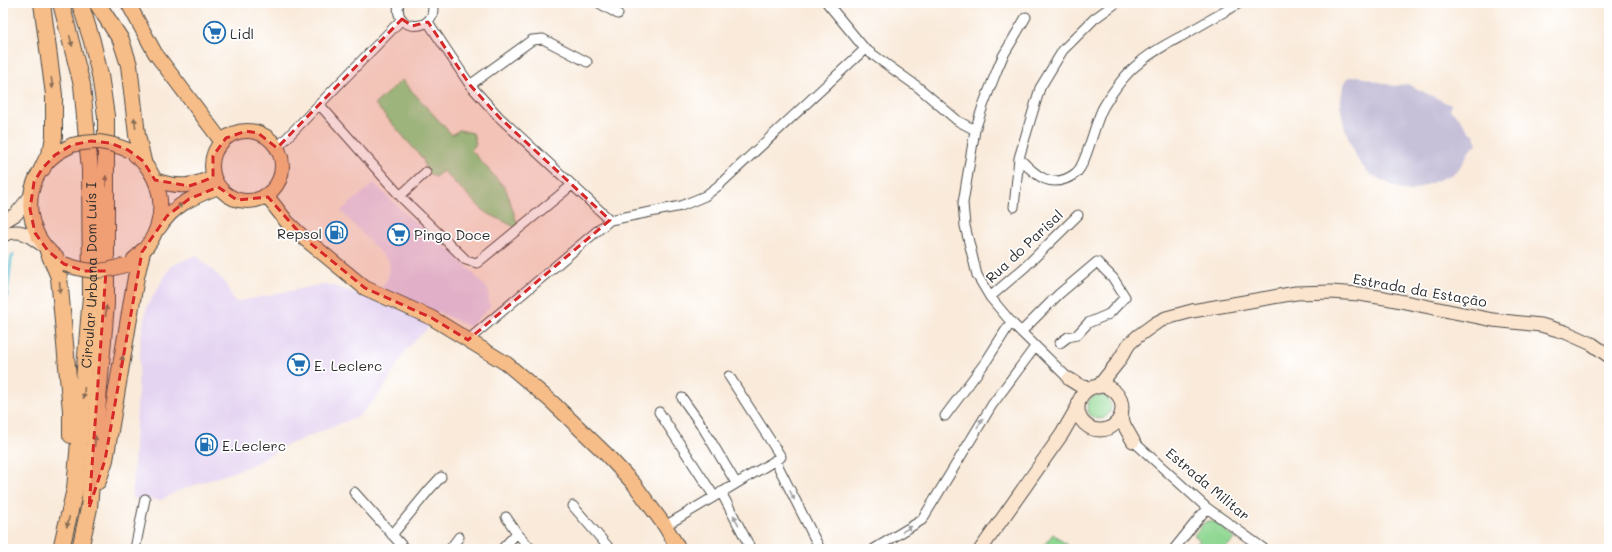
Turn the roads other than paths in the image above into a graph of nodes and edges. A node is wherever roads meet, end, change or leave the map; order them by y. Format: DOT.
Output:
graph roads {
  1 [pos="42,3"];
  2 [pos="61,3"];
  3 [pos="80,3"];
  4 [pos="97,3"];
  5 [pos="128,3"];
  6 [pos="399,3"];
  7 [pos="432,3"];
  8 [pos="598,3"];
  9 [pos="827,3"];
  10 [pos="1116,3"];
  11 [pos="1240,3"];
  12 [pos="618,14"];
  13 [pos="1026,17"];
  14 [pos="402,19"];
  15 [pos="428,22"];
  16 [pos="865,49"];
  17 [pos="587,62"];
  18 [pos="470,85"];
  19 [pos="320,104"];
  20 [pos="976,130"];
  21 [pos="222,142"];
  22 [pos="277,148"];
  23 [pos="1019,158"];
  24 [pos="143,161"];
  25 [pos="42,169"];
  26 [pos="426,172"];
  27 [pos="155,180"];
  28 [pos="216,182"];
  29 [pos="572,185"];
  30 [pos="266,195"];
  31 [pos="400,196"];
  32 [pos="30,197"];
  33 [pos="1014,207"];
  34 [pos="1078,215"];
  35 [pos="610,220"];
  36 [pos="3,222"];
  37 [pos="3,235"];
  38 [pos="154,237"];
  39 [pos="44,248"];
  40 [pos="142,252"];
  41 [pos="990,297"];
  42 [pos="1011,322"];
  43 [pos="1021,332"];
  44 [pos="468,340"];
  45 [pos="1060,343"];
  46 [pos="1035,347"];
  47 [pos="1609,356"];
  48 [pos="1118,362"];
  49 [pos="729,376"];
  50 [pos="1069,379"];
  51 [pos="1095,387"];
  52 [pos="1113,391"];
  53 [pos="682,398"];
  54 [pos="1078,404"];
  55 [pos="659,412"];
  56 [pos="1121,414"];
  57 [pos="945,416"];
  58 [pos="1088,427"];
  59 [pos="1108,428"];
  60 [pos="1062,434"];
  61 [pos="1133,441"];
  62 [pos="775,460"];
  63 [pos="441,477"];
  64 [pos="736,483"];
  65 [pos="75,489"];
  66 [pos="354,492"];
  67 [pos="718,494"];
  68 [pos="146,499"];
  69 [pos="573,506"];
  70 [pos="89,508"];
  71 [pos="1207,508"];
  72 [pos="506,516"];
  73 [pos="665,526"];
  74 [pos="517,533"];
  75 [pos="392,535"];
  76 [pos="459,537"];
  77 [pos="61,549"];
  78 [pos="80,549"];
  79 [pos="135,549"];
  80 [pos="405,549"];
  81 [pos="450,549"];
  82 [pos="502,549"];
  83 [pos="531,549"];
  84 [pos="610,549"];
  85 [pos="679,549"];
  86 [pos="751,549"];
  87 [pos="820,549"];
  88 [pos="874,549"];
  89 [pos="981,549"];
  90 [pos="1174,549"];
  91 [pos="1264,549"];
  1 -- 25 [label="highway, one-way"];
  2 -- 65 [label="highway, Circular Urbana Dom Luís I, one-way"];
  70 -- 3 [label="highway, Circular Urbana Dom Luís I, one-way"];
  24 -- 4 [label="highway, one-way"];
  5 -- 21 [label="main road"];
  6 -- 14 [label="street"];
  7 -- 15 [label="street"];
  8 -- 12 [label="street"];
  9 -- 16 [label="street"];
  10 -- 23 [label="street"];
  11 -- 23 [label="street"];
  13 -- 20 [label="street"];
  14 -- 15 [label="street"];
  14 -- 19 [label="street"];
  15 -- 18 [label="street"];
  16 -- 20 [label="street"];
  16 -- 35 [label="street"];
  17 -- 18 [label="street"];
  18 -- 29 [label="street"];
  19 -- 22 [label="street"];
  19 -- 31 [label="street"];
  20 -- 41 [label="street"];
  21 -- 22 [label="main road"];
  21 -- 28 [label="main road"];
  22 -- 30 [label="main road"];
  23 -- 33 [label="street"];
  24 -- 25 [label="main road, bridge"];
  24 -- 27 [label="main road"];
  25 -- 32 [label="main road"];
  26 -- 31 [label="street"];
  27 -- 28 [label="main road"];
  27 -- 38 [label="main road"];
  28 -- 30 [label="main road"];
  38 -- 28 [label="main road, one-way"];
  29 -- 31 [label="street"];
  29 -- 35 [label="street"];
  30 -- 44 [label="main road"];
  32 -- 36 [label="street"];
  32 -- 39 [label="main road"];
  34 -- 41 [label="street, Rua do Parisal"];
  35 -- 44 [label="street"];
  37 -- 39 [label="street"];
  38 -- 40 [label="main road"];
  39 -- 40 [label="main road, bridge"];
  39 -- 65 [label="highway, one-way"];
  70 -- 40 [label="highway, one-way"];
  41 -- 42 [label="street"];
  42 -- 43 [label="street"];
  42 -- 57 [label="street"];
  43 -- 45 [label="street"];
  43 -- 46 [label="street"];
  44 -- 73 [label="main road"];
  46 -- 50 [label="street"];
  88 -- 46 [label="street, one-way"];
  47 -- 48 [label="street, Estrada da Estação"];
  48 -- 51 [label="street, Estrada da Estação"];
  48 -- 52 [label="street, Estrada da Estação"];
  49 -- 62 [label="street"];
  50 -- 51 [label="street"];
  50 -- 54 [label="street"];
  51 -- 52 [label="street"];
  51 -- 54 [label="street"];
  52 -- 56 [label="street"];
  53 -- 64 [label="street"];
  54 -- 58 [label="street"];
  54 -- 60 [label="street"];
  55 -- 67 [label="street"];
  56 -- 59 [label="street"];
  56 -- 61 [label="street, Estrada Militar"];
  58 -- 59 [label="street"];
  58 -- 60 [label="street"];
  59 -- 61 [label="street, Estrada Militar"];
  60 -- 89 [label="street"];
  61 -- 71 [label="street, Estrada Militar"];
  62 -- 64 [label="street"];
  62 -- 87 [label="street, one-way"];
  63 -- 75 [label="street"];
  64 -- 67 [label="street"];
  65 -- 77 [label="highway, Circular Urbana Dom Luís I, one-way"];
  66 -- 75 [label="street"];
  67 -- 73 [label="street"];
  86 -- 67 [label="street, one-way"];
  68 -- 79 [label="street"];
  69 -- 84 [label="street"];
  70 -- 78 [label="highway, Circular Urbana Dom Luís I"];
  71 -- 90 [label="street"];
  71 -- 91 [label="street, Estrada Militar"];
  72 -- 74 [label="street"];
  73 -- 85 [label="main road"];
  74 -- 82 [label="street"];
  74 -- 83 [label="street"];
  75 -- 80 [label="street"];
  76 -- 81 [label="street"];
}
